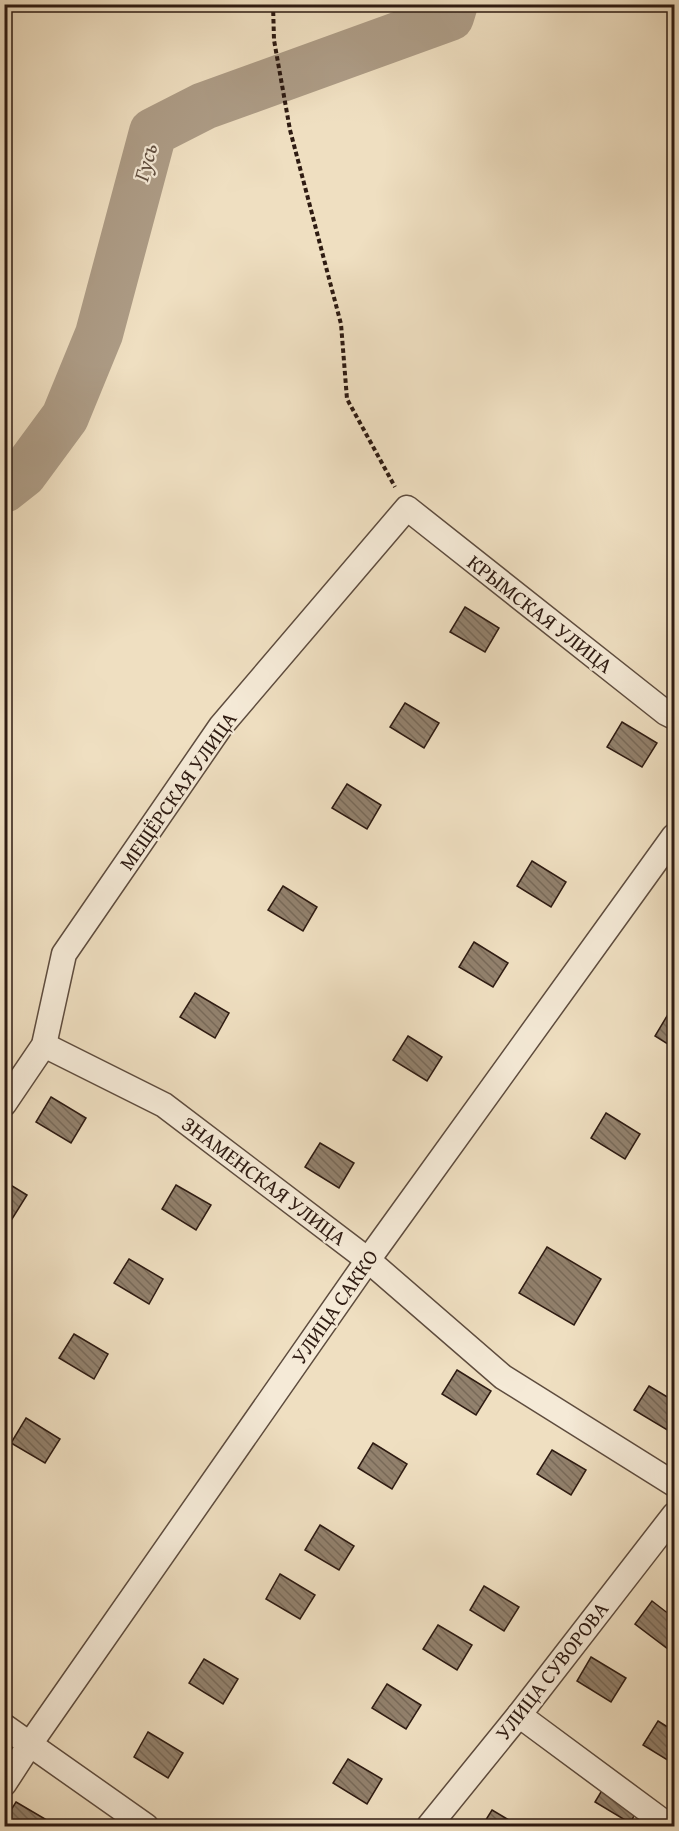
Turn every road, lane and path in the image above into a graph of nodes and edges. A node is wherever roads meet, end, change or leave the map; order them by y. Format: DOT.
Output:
graph roads {
  1 [pos="273,4"];
  2 [pos="407,508"];
  3 [pos="675,717"];
  4 [pos="675,836"];
  5 [pos="44,1045"];
  6 [pos="4,1104"];
  7 [pos="368,1260"];
  8 [pos="675,1484"];
  9 [pos="675,1515"];
  10 [pos="519,1715"];
  11 [pos="4,1726"];
  12 [pos="30,1744"];
  13 [pos="4,1784"];
  14 [pos="146,1827"];
  15 [pos="429,1827"];
  16 [pos="669,1827"];
  1 -- 2 [label="path"];
  2 -- 3 [label="street, КРЫМСКАЯ УЛИЦА"];
  2 -- 5 [label="street, МЕЩЁРСКАЯ УЛИЦА"];
  4 -- 7 [label="street, УЛИЦА САККО"];
  5 -- 6 [label="street, МЕЩЁРСКАЯ УЛИЦА"];
  5 -- 7 [label="street, ЗНАМЕНСКАЯ УЛИЦА"];
  7 -- 8 [label="street, ЗНАМЕНСКАЯ УЛИЦА"];
  7 -- 12 [label="street, УЛИЦА САККО"];
  9 -- 10 [label="street, УЛИЦА СУВОРОВА"];
  10 -- 15 [label="street, УЛИЦА СУВОРОВА"];
  10 -- 16 [label="street"];
  11 -- 12 [label="street"];
  12 -- 13 [label="street, УЛИЦА САККО"];
  12 -- 14 [label="street"];
}
